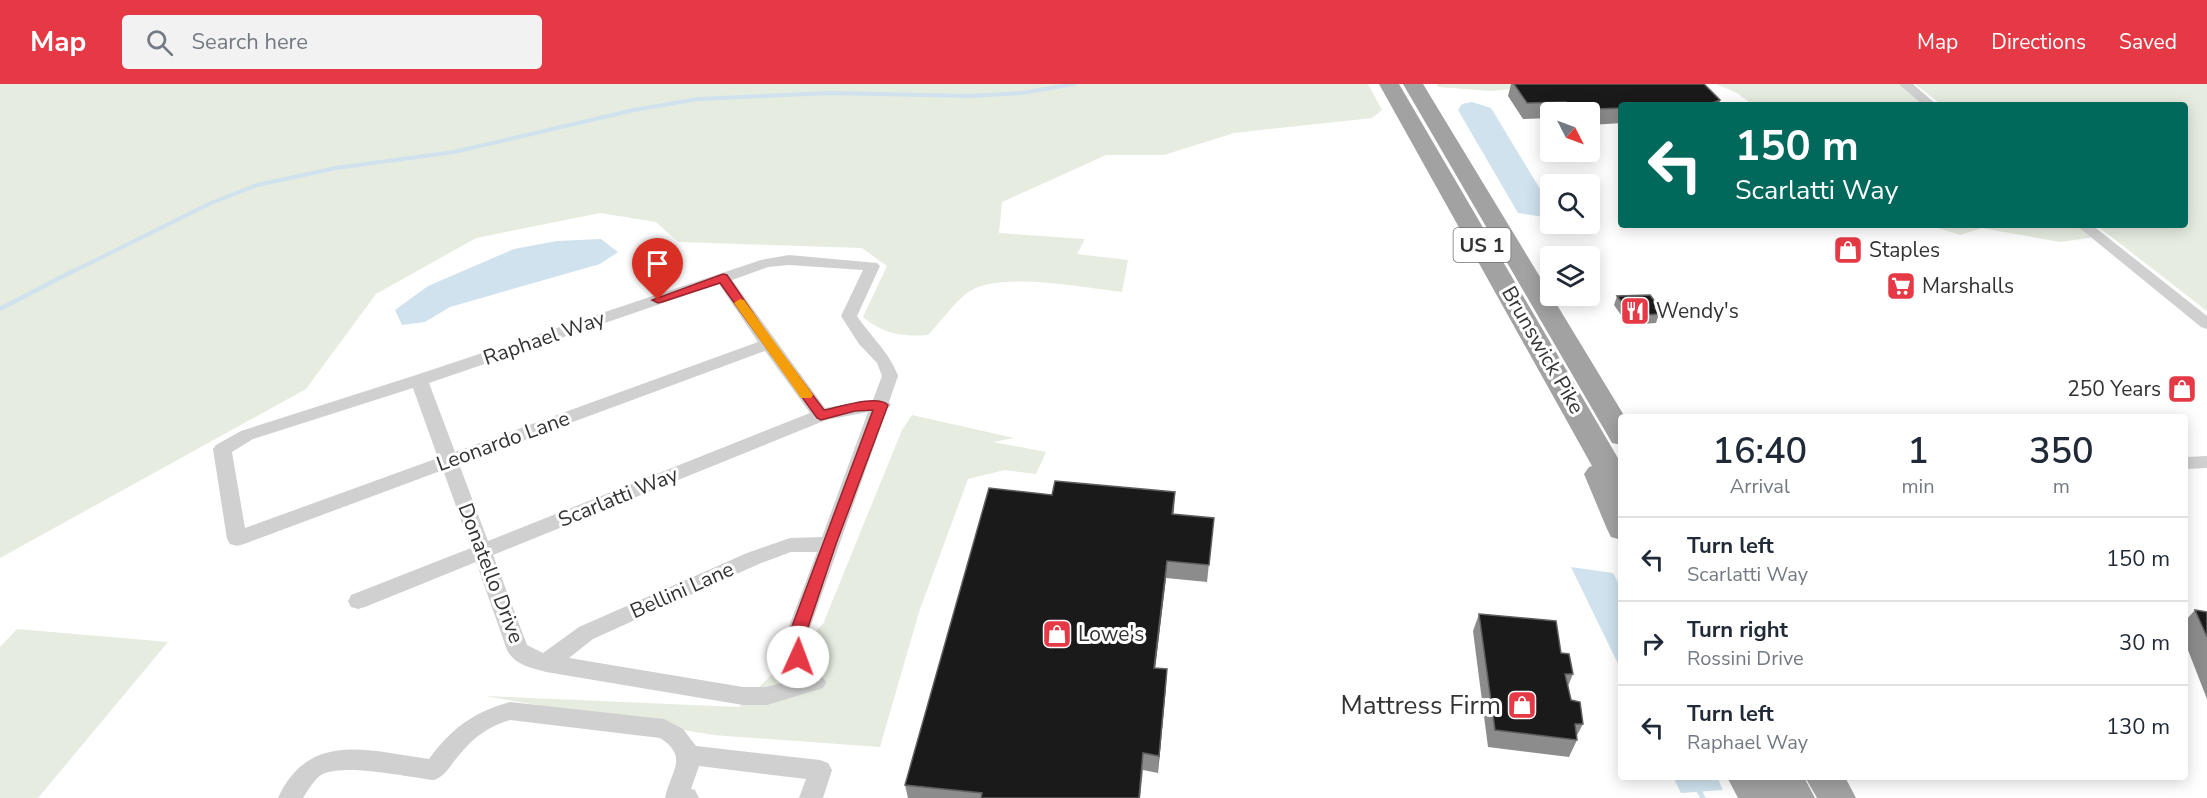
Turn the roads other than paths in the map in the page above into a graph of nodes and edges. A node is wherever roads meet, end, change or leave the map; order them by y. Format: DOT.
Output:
graph roads {
  1 [pos="1389,84"];
  2 [pos="1413,84"];
  3 [pos="1905,84"];
  4 [pos="1927,102"];
  5 [pos="2087,228"];
  6 [pos="723,278"];
  7 [pos="2207,324"];
  8 [pos="768,344"];
  9 [pos="419,380"];
  10 [pos="882,405"];
  11 [pos="1575,407"];
  12 [pos="821,415"];
  13 [pos="1618,429"];
  14 [pos="447,461"];
  15 [pos="2207,462"];
  16 [pos="2188,463"];
  17 [pos="1618,486"];
  18 [pos="1618,521"];
  19 [pos="237,539"];
  20 [pos="829,544"];
  21 [pos="483,552"];
  22 [pos="358,601"];
  23 [pos="546,663"];
  24 [pos="689,755"];
  25 [pos="1748,780"];
  26 [pos="1786,780"];
  27 [pos="1826,780"];
  28 [pos="290,798"];
  29 [pos="687,798"];
  30 [pos="811,798"];
  31 [pos="1758,798"];
  32 [pos="1796,798"];
  33 [pos="1837,798"];
  1 -- 11 [label="highway, Brunswick Pike / US 1"];
  2 -- 13 [label="highway, Brunswick Pike / US 1"];
  3 -- 4 [label="street"];
  5 -- 7 [label="street"];
  6 -- 8 [label="street"];
  6 -- 9 [label="street, Raphael Way"];
  6 -- 10 [label="street, Raphael Way"];
  8 -- 12 [label="street"];
  8 -- 14 [label="street, Leonardo Lane"];
  9 -- 14 [label="street, Donatello Drive"];
  9 -- 19 [label="street, Raphael Way"];
  10 -- 12 [label="street, Scarlatti Way"];
  10 -- 20 [label="street"];
  11 -- 17 [label="highway, Brunswick Pike / US 1"];
  11 -- 18 [label="highway"];
  12 -- 21 [label="street, Scarlatti Way"];
  14 -- 19 [label="street, Leonardo Lane"];
  14 -- 21 [label="street, Donatello Drive"];
  15 -- 16 [label="street"];
  20 -- 23 [label="street, Bellini Lane"];
  20 -- 23 [label="street, Donatello Drive"];
  21 -- 22 [label="street, Scarlatti Way"];
  21 -- 23 [label="street, Donatello Drive"];
  24 -- 28 [label="street"];
  24 -- 29 [label="street"];
  24 -- 30 [label="street"];
  25 -- 31 [label="highway"];
  26 -- 32 [label="highway"];
  27 -- 33 [label="highway"];
}
